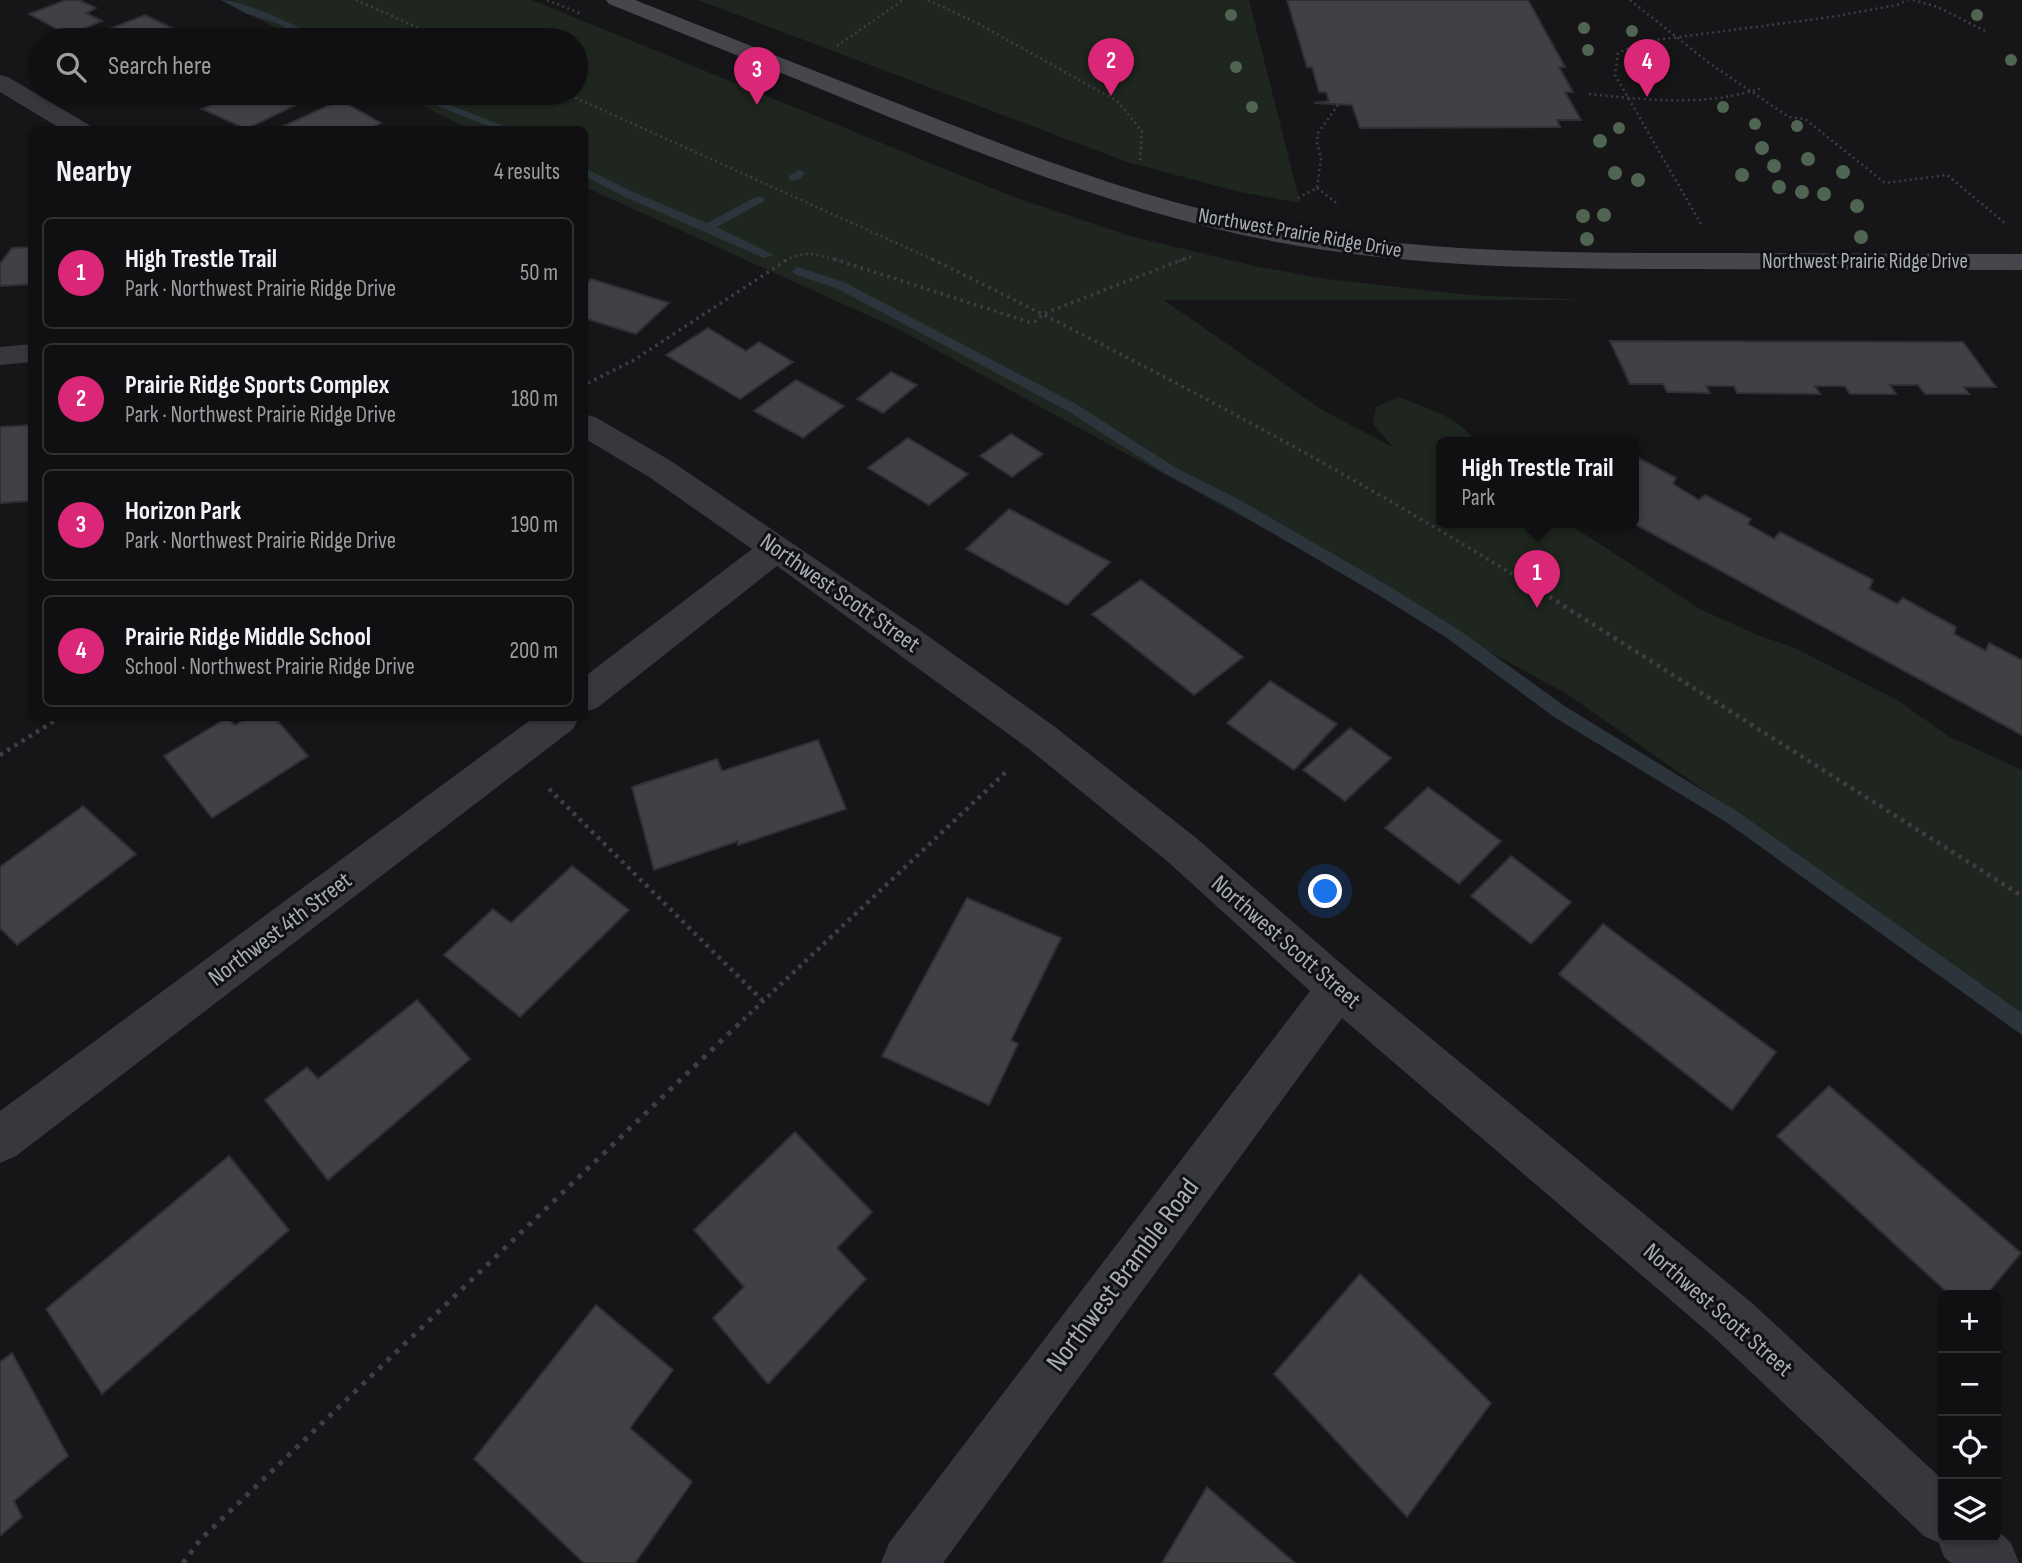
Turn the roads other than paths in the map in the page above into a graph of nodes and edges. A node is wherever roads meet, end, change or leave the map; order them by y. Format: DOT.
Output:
graph roads {
  1 [pos="616,0"];
  2 [pos="0,82"];
  3 [pos="28,99"];
  4 [pos="39,105"];
  5 [pos="74,126"];
  6 [pos="2022,262"];
  7 [pos="28,353"];
  8 [pos="0,356"];
  9 [pos="588,426"];
  10 [pos="776,548"];
  11 [pos="588,695"];
  12 [pos="556,721"];
  13 [pos="1338,988"];
  14 [pos="0,1140"];
  15 [pos="1938,1512"];
  16 [pos="1969,1542"];
  17 [pos="909,1563"];
  18 [pos="1992,1563"];
  1 -- 6 [label="street, Northwest Prairie Ridge Drive"];
  2 -- 3 [label="street"];
  4 -- 5 [label="street"];
  7 -- 8 [label="street"];
  9 -- 10 [label="street, Northwest Scott Street"];
  10 -- 11 [label="street"];
  10 -- 13 [label="street, Northwest Scott Street"];
  12 -- 14 [label="street, Northwest 4th Street"];
  13 -- 15 [label="street, Northwest Scott Street"];
  13 -- 17 [label="street, Northwest Bramble Road"];
  16 -- 18 [label="street"];
}
